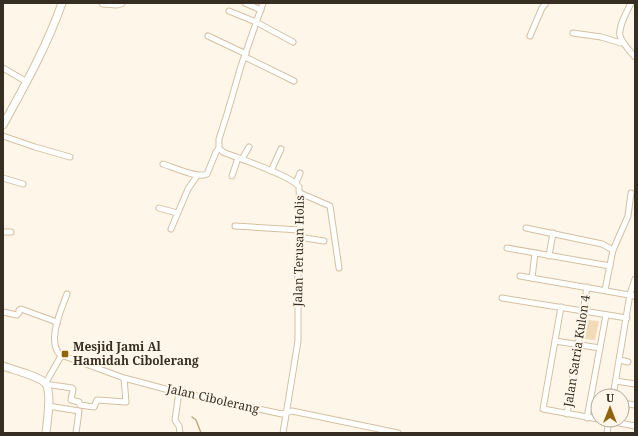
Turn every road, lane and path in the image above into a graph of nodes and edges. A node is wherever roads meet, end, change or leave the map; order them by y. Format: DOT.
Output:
graph roads {
  1 [pos="62,3"];
  2 [pos="103,3"];
  3 [pos="121,3"];
  4 [pos="245,3"];
  5 [pos="263,3"];
  6 [pos="546,3"];
  7 [pos="631,3"];
  8 [pos="261,10"];
  9 [pos="229,11"];
  10 [pos="256,22"];
  11 [pos="573,33"];
  12 [pos="208,36"];
  13 [pos="530,36"];
  14 [pos="293,42"];
  15 [pos="621,43"];
  16 [pos="246,56"];
  17 [pos="635,57"];
  18 [pos="3,68"];
  19 [pos="294,81"];
  20 [pos="27,82"];
  21 [pos="3,125"];
  22 [pos="3,136"];
  23 [pos="249,147"];
  24 [pos="219,148"];
  25 [pos="281,149"];
  26 [pos="70,157"];
  27 [pos="240,158"];
  28 [pos="163,164"];
  29 [pos="271,171"];
  30 [pos="300,173"];
  31 [pos="197,176"];
  32 [pos="232,176"];
  33 [pos="3,178"];
  34 [pos="296,183"];
  35 [pos="23,184"];
  36 [pos="300,193"];
  37 [pos="631,193"];
  38 [pos="159,208"];
  39 [pos="632,211"];
  40 [pos="177,213"];
  41 [pos="235,226"];
  42 [pos="526,228"];
  43 [pos="170,229"];
  44 [pos="299,230"];
  45 [pos="3,232"];
  46 [pos="11,232"];
  47 [pos="553,233"];
  48 [pos="299,237"];
  49 [pos="324,241"];
  50 [pos="508,248"];
  51 [pos="613,250"];
  52 [pos="535,253"];
  53 [pos="550,256"];
  54 [pos="610,266"];
  55 [pos="339,268"];
  56 [pos="520,276"];
  57 [pos="532,278"];
  58 [pos="635,279"];
  59 [pos="587,287"];
  60 [pos="605,290"];
  61 [pos="67,294"];
  62 [pos="632,295"];
  63 [pos="502,298"];
  64 [pos="561,307"];
  65 [pos="583,311"];
  66 [pos="3,312"];
  67 [pos="606,314"];
  68 [pos="627,318"];
  69 [pos="57,324"];
  70 [pos="555,341"];
  71 [pos="578,344"];
  72 [pos="600,348"];
  73 [pos="61,356"];
  74 [pos="620,360"];
  75 [pos="628,362"];
  76 [pos="3,366"];
  77 [pos="124,378"];
  78 [pos="616,381"];
  79 [pos="46,384"];
  80 [pos="635,384"];
  81 [pos="615,388"];
  82 [pos="179,392"];
  83 [pos="80,405"];
  84 [pos="48,406"];
  85 [pos="79,411"];
  86 [pos="287,412"];
  87 [pos="567,414"];
  88 [pos="587,418"];
  89 [pos="590,418"];
  90 [pos="46,433"];
  91 [pos="76,433"];
  92 [pos="180,433"];
  93 [pos="283,433"];
  94 [pos="398,433"];
  1 -- 20 [label="main road"];
  2 -- 3 [label="main road"];
  4 -- 8 [label="street"];
  5 -- 8 [label="street"];
  6 -- 13 [label="street"];
  7 -- 17 [label="street"];
  8 -- 10 [label="street"];
  9 -- 10 [label="street"];
  10 -- 14 [label="street"];
  10 -- 16 [label="street"];
  11 -- 15 [label="street"];
  12 -- 16 [label="street"];
  16 -- 19 [label="street"];
  16 -- 24 [label="street"];
  18 -- 20 [label="street"];
  20 -- 21 [label="main road"];
  22 -- 26 [label="street"];
  23 -- 27 [label="street"];
  24 -- 27 [label="street, Jalan Terusan Holis"];
  24 -- 31 [label="street"];
  25 -- 29 [label="street"];
  27 -- 29 [label="street, Jalan Terusan Holis"];
  27 -- 32 [label="street"];
  28 -- 31 [label="street"];
  29 -- 34 [label="street, Jalan Terusan Holis"];
  30 -- 34 [label="street"];
  31 -- 40 [label="street"];
  33 -- 35 [label="street"];
  34 -- 36 [label="street, Jalan Terusan Holis"];
  36 -- 44 [label="street, Jalan Terusan Holis"];
  36 -- 55 [label="street"];
  37 -- 39 [label="street"];
  38 -- 40 [label="street"];
  39 -- 51 [label="street"];
  40 -- 43 [label="street"];
  41 -- 44 [label="street"];
  42 -- 47 [label="street"];
  44 -- 48 [label="street, Jalan Terusan Holis"];
  45 -- 46 [label="street"];
  47 -- 51 [label="street"];
  47 -- 53 [label="street"];
  48 -- 49 [label="street"];
  48 -- 86 [label="street, Jalan Terusan Holis"];
  50 -- 52 [label="street"];
  51 -- 54 [label="street"];
  52 -- 53 [label="street"];
  52 -- 57 [label="street"];
  53 -- 54 [label="street"];
  54 -- 60 [label="street"];
  56 -- 57 [label="street"];
  57 -- 59 [label="street"];
  58 -- 62 [label="street"];
  59 -- 60 [label="street"];
  59 -- 65 [label="street, Jalan Satria Kulon 4"];
  60 -- 62 [label="street"];
  61 -- 69 [label="street"];
  62 -- 68 [label="street"];
  63 -- 64 [label="street"];
  64 -- 65 [label="street"];
  64 -- 70 [label="street"];
  65 -- 67 [label="street"];
  65 -- 71 [label="street, Jalan Satria Kulon 4"];
  66 -- 69 [label="street"];
  67 -- 68 [label="street"];
  67 -- 72 [label="street"];
  68 -- 74 [label="street"];
  69 -- 73 [label="street"];
  70 -- 71 [label="street"];
  70 -- 87 [label="street"];
  71 -- 72 [label="street"];
  71 -- 87 [label="street, Jalan Satria Kulon 4"];
  72 -- 88 [label="street"];
  73 -- 77 [label="street, Jalan Cibolerang"];
  73 -- 79 [label="street"];
  74 -- 75 [label="street"];
  74 -- 78 [label="street"];
  76 -- 79 [label="main road"];
  77 -- 82 [label="street, Jalan Cibolerang"];
  77 -- 83 [label="street"];
  78 -- 80 [label="street"];
  78 -- 81 [label="street"];
  79 -- 83 [label="street"];
  79 -- 84 [label="main road"];
  82 -- 86 [label="street, Jalan Cibolerang"];
  82 -- 92 [label="street"];
  83 -- 85 [label="street"];
  84 -- 85 [label="street"];
  84 -- 90 [label="main road"];
  85 -- 91 [label="street"];
  86 -- 93 [label="street, Jalan Terusan Holis"];
  86 -- 94 [label="street, Jalan Cibolerang"];
  87 -- 88 [label="street"];
  88 -- 89 [label="street"];
}
